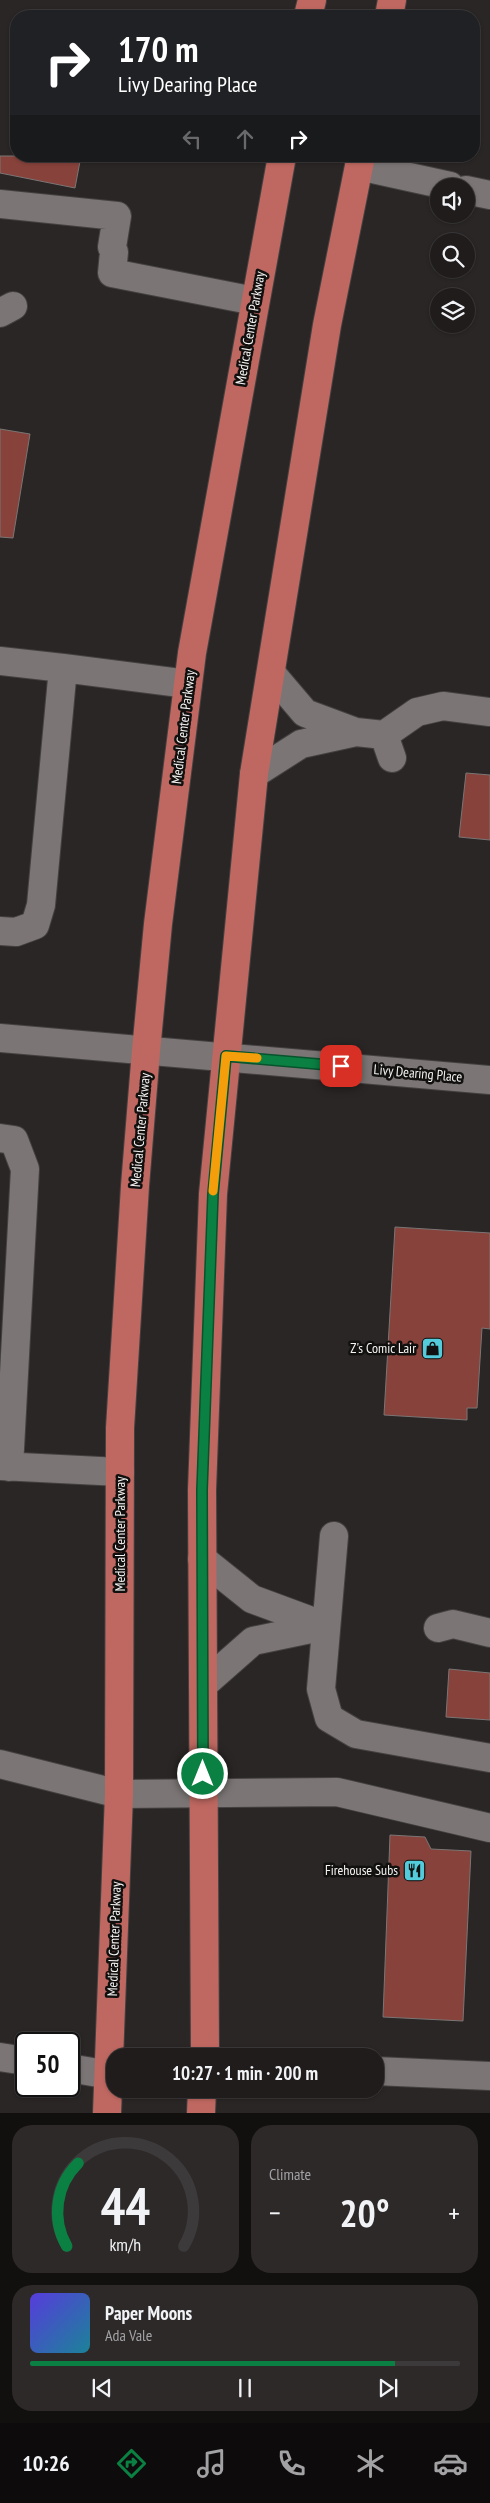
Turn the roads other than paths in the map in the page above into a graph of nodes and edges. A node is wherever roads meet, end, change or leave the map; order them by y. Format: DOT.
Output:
graph roads {
  1 [pos="281,162"];
  2 [pos="360,162"];
  3 [pos="364,162"];
  4 [pos="430,180"];
  5 [pos="475,192"];
  6 [pos="490,195"];
  7 [pos="0,204"];
  8 [pos="255,300"];
  9 [pos="0,661"];
  10 [pos="63,668"];
  11 [pos="271,673"];
  12 [pos="188,684"];
  13 [pos="490,712"];
  14 [pos="356,732"];
  15 [pos="254,774"];
  16 [pos="0,930"];
  17 [pos="0,1038"];
  18 [pos="146,1051"];
  19 [pos="226,1056"];
  20 [pos="490,1080"];
  21 [pos="0,1138"];
  22 [pos="5,1467"];
  23 [pos="120,1472"];
  24 [pos="334,1536"];
  25 [pos="202,1559"];
  26 [pos="325,1626"];
  27 [pos="438,1628"];
  28 [pos="490,1633"];
  29 [pos="203,1685"];
  30 [pos="488,1752"];
  31 [pos="0,1764"];
  32 [pos="204,1792"];
  33 [pos="119,1794"];
  34 [pos="490,1828"];
  35 [pos="111,2048"];
  36 [pos="205,2048"];
  37 [pos="0,2057"];
  38 [pos="15,2059"];
  39 [pos="80,2070"];
  40 [pos="384,2071"];
  41 [pos="106,2074"];
  42 [pos="490,2076"];
  43 [pos="109,2098"];
  44 [pos="202,2098"];
  45 [pos="108,2113"];
  46 [pos="201,2113"];
  1 -- 8 [label="main road, Medical Center Parkway"];
  2 -- 11 [label="main road"];
  3 -- 4 [label="street"];
  5 -- 6 [label="street"];
  7 -- 8 [label="street"];
  8 -- 12 [label="main road, Medical Center Parkway"];
  9 -- 10 [label="street"];
  10 -- 12 [label="street"];
  10 -- 16 [label="street"];
  11 -- 14 [label="street"];
  11 -- 15 [label="main road"];
  12 -- 18 [label="main road, Medical Center Parkway"];
  13 -- 14 [label="street"];
  14 -- 15 [label="street"];
  15 -- 19 [label="main road"];
  17 -- 18 [label="street"];
  18 -- 19 [label="street, Livy Dearing Place"];
  18 -- 23 [label="main road, Medical Center Parkway"];
  19 -- 20 [label="street, Livy Dearing Place"];
  19 -- 25 [label="main road"];
  21 -- 22 [label="street"];
  22 -- 23 [label="street"];
  23 -- 33 [label="main road, Medical Center Parkway"];
  24 -- 26 [label="street"];
  25 -- 26 [label="street"];
  25 -- 29 [label="main road"];
  26 -- 29 [label="street"];
  26 -- 30 [label="street"];
  27 -- 28 [label="street"];
  29 -- 32 [label="main road"];
  31 -- 33 [label="street"];
  32 -- 33 [label="street"];
  32 -- 34 [label="street"];
  32 -- 36 [label="main road"];
  33 -- 35 [label="main road, Medical Center Parkway"];
  37 -- 38 [label="street"];
  39 -- 41 [label="street"];
  40 -- 42 [label="street"];
  43 -- 45 [label="main road, Medical Center Parkway"];
  44 -- 46 [label="main road"];
}
